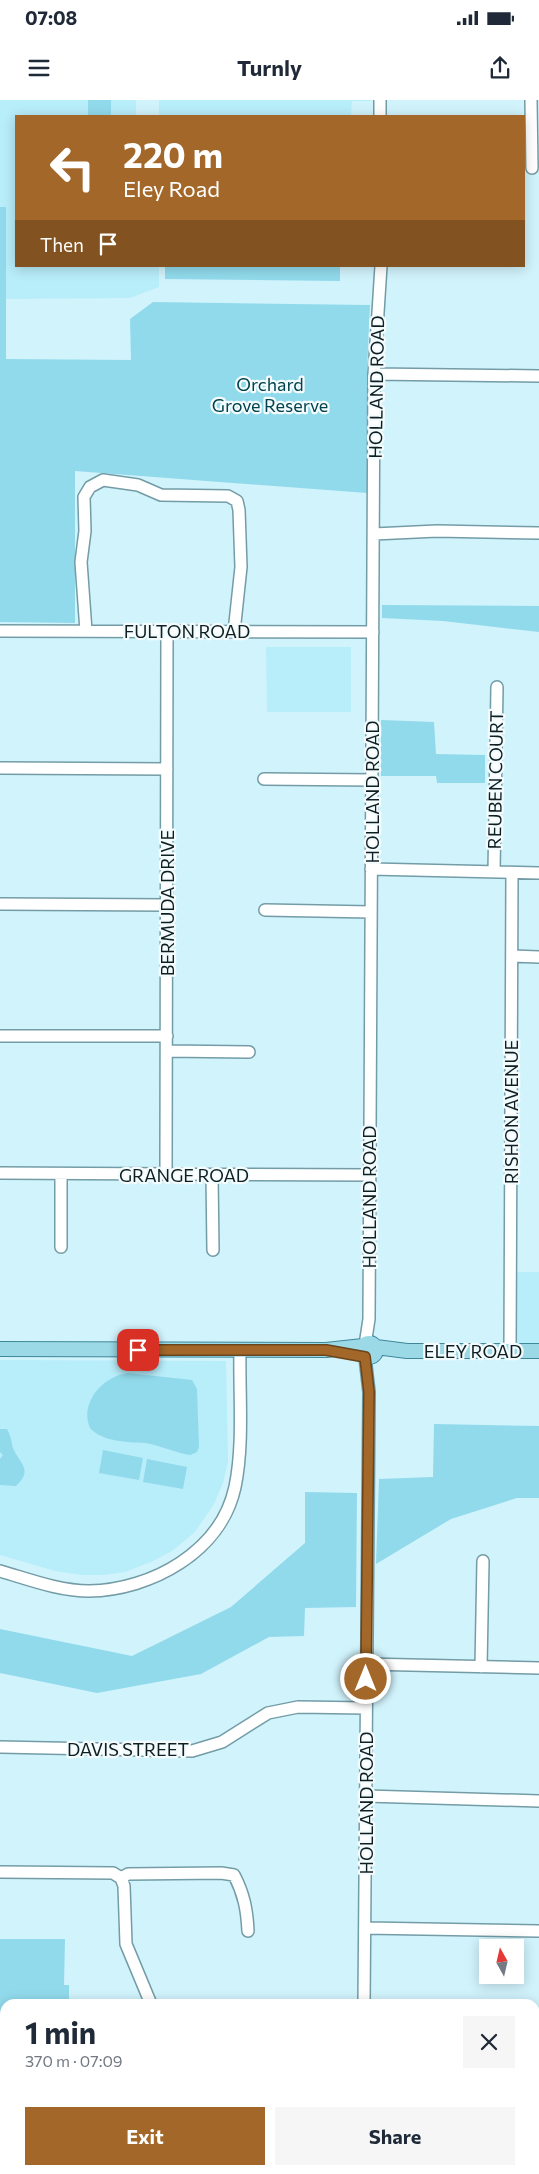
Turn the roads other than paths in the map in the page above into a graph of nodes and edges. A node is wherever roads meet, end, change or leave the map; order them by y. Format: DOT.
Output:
graph roads {
  1 [pos="380,100"];
  2 [pos="531,100"];
  3 [pos="380,115"];
  4 [pos="532,168"];
  5 [pos="381,267"];
  6 [pos="374,374"];
  7 [pos="539,376"];
  8 [pos="539,533"];
  9 [pos="374,534"];
  10 [pos="0,630"];
  11 [pos="86,631"];
  12 [pos="167,631"];
  13 [pos="234,632"];
  14 [pos="373,632"];
  15 [pos="497,687"];
  16 [pos="0,768"];
  17 [pos="167,769"];
  18 [pos="264,778"];
  19 [pos="372,780"];
  20 [pos="371,869"];
  21 [pos="494,872"];
  22 [pos="512,873"];
  23 [pos="539,873"];
  24 [pos="0,904"];
  25 [pos="167,905"];
  26 [pos="265,910"];
  27 [pos="371,912"];
  28 [pos="512,956"];
  29 [pos="539,957"];
  30 [pos="0,1036"];
  31 [pos="167,1036"];
  32 [pos="167,1050"];
  33 [pos="248,1052"];
  34 [pos="0,1173"];
  35 [pos="62,1174"];
  36 [pos="166,1174"];
  37 [pos="212,1175"];
  38 [pos="369,1175"];
  39 [pos="61,1247"];
  40 [pos="213,1250"];
  41 [pos="0,1349"];
  42 [pos="240,1350"];
  43 [pos="370,1351"];
  44 [pos="510,1351"];
  45 [pos="539,1352"];
  46 [pos="483,1561"];
  47 [pos="0,1571"];
  48 [pos="366,1664"];
  49 [pos="481,1667"];
  50 [pos="539,1668"];
  51 [pos="366,1708"];
  52 [pos="0,1747"];
  53 [pos="366,1796"];
  54 [pos="539,1801"];
  55 [pos="0,1872"];
  56 [pos="121,1878"];
  57 [pos="366,1928"];
  58 [pos="248,1931"];
  59 [pos="539,1931"];
  60 [pos="149,1999"];
  61 [pos="364,1999"];
  1 -- 3 [label="street"];
  2 -- 4 [label="street"];
  5 -- 6 [label="street, HOLLAND ROAD"];
  6 -- 7 [label="street"];
  6 -- 9 [label="street, HOLLAND ROAD"];
  8 -- 9 [label="street"];
  9 -- 14 [label="street, HOLLAND ROAD"];
  10 -- 11 [label="street, FULTON ROAD"];
  11 -- 12 [label="street, FULTON ROAD"];
  11 -- 13 [label="street"];
  12 -- 13 [label="street, FULTON ROAD"];
  12 -- 17 [label="street, BERMUDA DRIVE"];
  13 -- 14 [label="street, FULTON ROAD"];
  14 -- 19 [label="street, HOLLAND ROAD"];
  15 -- 21 [label="street, REUBEN COURT"];
  16 -- 17 [label="street"];
  17 -- 25 [label="street, BERMUDA DRIVE"];
  18 -- 19 [label="street"];
  19 -- 20 [label="street, HOLLAND ROAD"];
  20 -- 21 [label="street"];
  20 -- 27 [label="street, HOLLAND ROAD"];
  21 -- 22 [label="street"];
  22 -- 23 [label="street"];
  22 -- 28 [label="street, RISHON AVENUE"];
  24 -- 25 [label="street"];
  25 -- 31 [label="street, BERMUDA DRIVE"];
  26 -- 27 [label="street"];
  27 -- 38 [label="street, HOLLAND ROAD"];
  28 -- 29 [label="street"];
  28 -- 44 [label="street, RISHON AVENUE"];
  30 -- 31 [label="street"];
  31 -- 32 [label="street, BERMUDA DRIVE"];
  32 -- 33 [label="street"];
  32 -- 36 [label="street, BERMUDA DRIVE"];
  34 -- 35 [label="street, GRANGE ROAD"];
  35 -- 36 [label="street, GRANGE ROAD"];
  35 -- 39 [label="street"];
  36 -- 37 [label="street, GRANGE ROAD"];
  37 -- 38 [label="street, GRANGE ROAD"];
  37 -- 40 [label="street"];
  38 -- 43 [label="street, HOLLAND ROAD"];
  41 -- 42 [label="main road, ELEY ROAD"];
  42 -- 43 [label="main road, ELEY ROAD"];
  42 -- 47 [label="street"];
  43 -- 44 [label="main road, ELEY ROAD"];
  43 -- 48 [label="street, HOLLAND ROAD"];
  44 -- 45 [label="main road, ELEY ROAD"];
  46 -- 49 [label="street"];
  48 -- 49 [label="street"];
  48 -- 51 [label="street, HOLLAND ROAD"];
  49 -- 50 [label="street"];
  51 -- 52 [label="street, DAVIS STREET"];
  51 -- 53 [label="street, HOLLAND ROAD"];
  53 -- 54 [label="street"];
  53 -- 57 [label="street, HOLLAND ROAD"];
  55 -- 56 [label="street"];
  56 -- 58 [label="street"];
  56 -- 60 [label="street"];
  57 -- 59 [label="street"];
  57 -- 61 [label="street, HOLLAND ROAD"];
}
